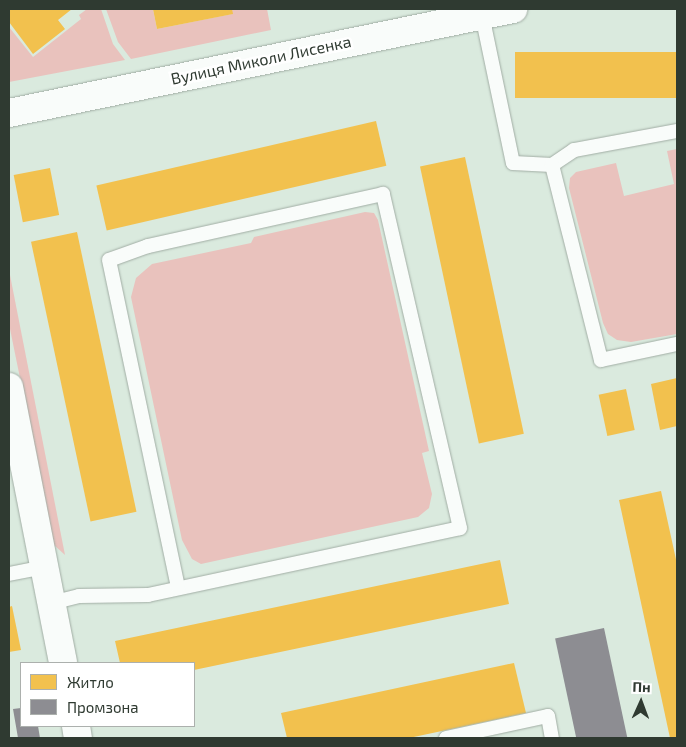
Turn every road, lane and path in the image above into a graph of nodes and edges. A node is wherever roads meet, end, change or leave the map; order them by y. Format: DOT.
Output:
graph roads {
  1 [pos="513,9"];
  2 [pos="482,15"];
  3 [pos="9,113"];
  4 [pos="677,131"];
  5 [pos="552,165"];
  6 [pos="677,344"];
  7 [pos="9,387"];
  8 [pos="45,567"];
  9 [pos="9,574"];
  10 [pos="178,588"];
  11 [pos="51,603"];
  12 [pos="63,662"];
  13 [pos="446,738"];
  14 [pos="552,738"];
  1 -- 2 [label="street, Вулиця Миколи Лисенка"];
  2 -- 3 [label="street, Вулиця Миколи Лисенка"];
  2 -- 5 [label="lane"];
  4 -- 5 [label="lane"];
  5 -- 6 [label="lane"];
  7 -- 8 [label="street"];
  8 -- 9 [label="lane"];
  8 -- 11 [label="street"];
  10 -- 10 [label="lane"];
  10 -- 11 [label="lane"];
  11 -- 12 [label="street"];
  13 -- 14 [label="lane"];
}
